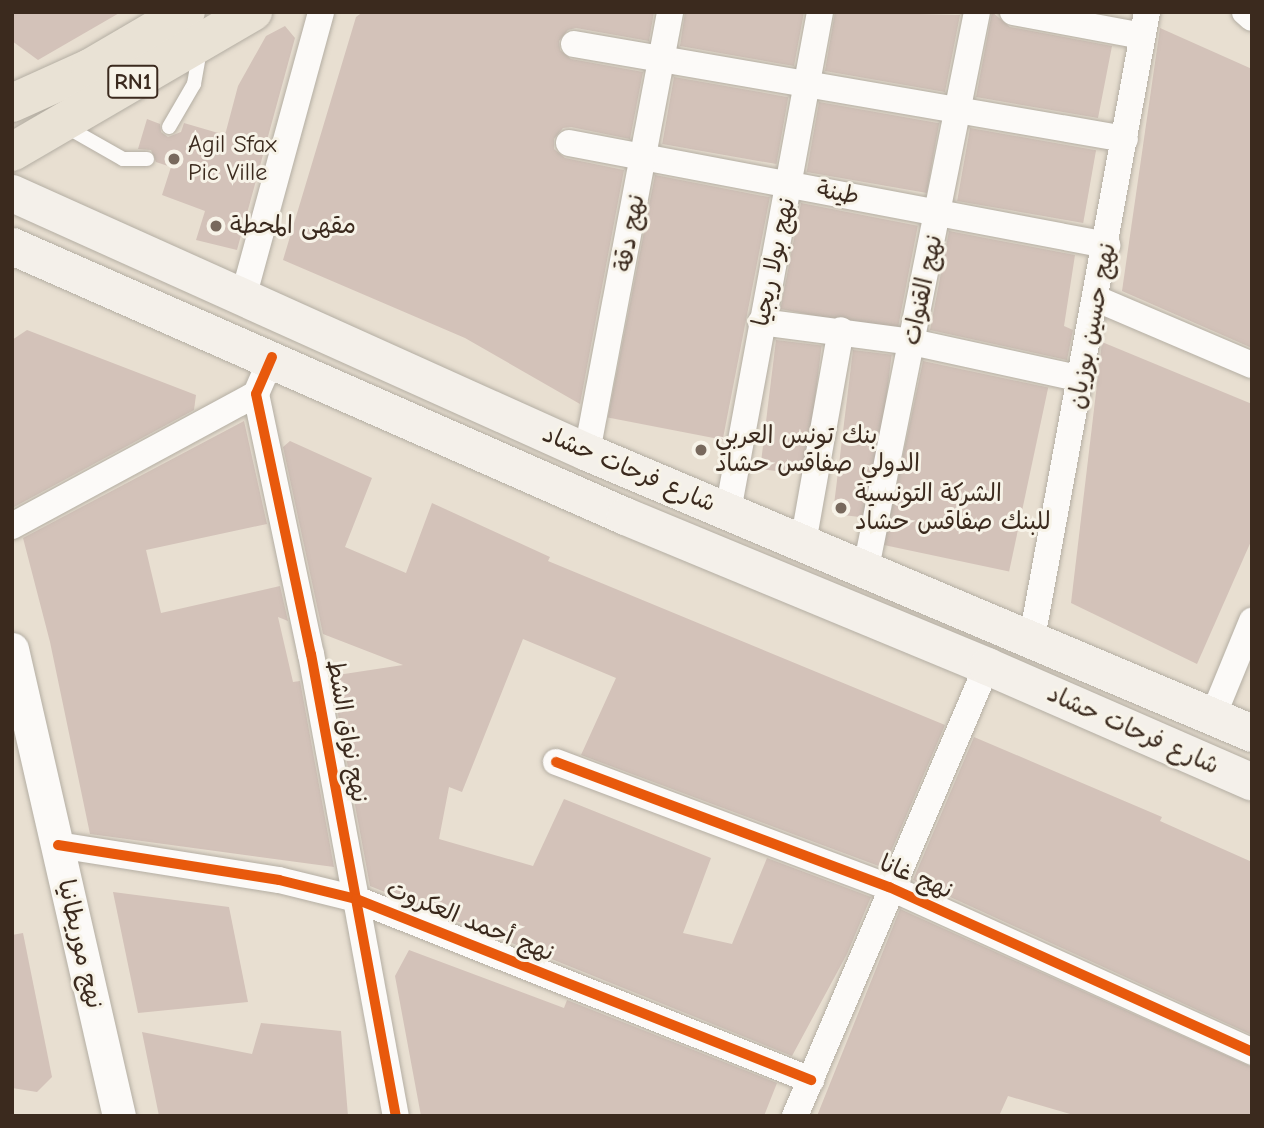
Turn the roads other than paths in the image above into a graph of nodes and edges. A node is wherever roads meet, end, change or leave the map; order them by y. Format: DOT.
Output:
graph roads {
  1 [pos="253,12"];
  2 [pos="321,12"];
  3 [pos="670,12"];
  4 [pos="820,12"];
  5 [pos="977,12"];
  6 [pos="1013,12"];
  7 [pos="1245,12"];
  8 [pos="1252,18"];
  9 [pos="1144,24"];
  10 [pos="193,28"];
  11 [pos="574,44"];
  12 [pos="662,59"];
  13 [pos="807,85"];
  14 [pos="12,103"];
  15 [pos="960,107"];
  16 [pos="60,123"];
  17 [pos="169,127"];
  18 [pos="1125,139"];
  19 [pos="569,143"];
  20 [pos="12,152"];
  21 [pos="643,157"];
  22 [pos="146,159"];
  23 [pos="790,184"];
  24 [pos="12,193"];
  25 [pos="939,212"];
  26 [pos="1107,245"];
  27 [pos="12,246"];
  28 [pos="244,294"];
  29 [pos="1097,299"];
  30 [pos="761,322"];
  31 [pos="841,330"];
  32 [pos="912,342"];
  33 [pos="272,357"];
  34 [pos="1252,365"];
  35 [pos="1082,379"];
  36 [pos="256,394"];
  37 [pos="587,452"];
  38 [pos="728,511"];
  39 [pos="12,526"];
  40 [pos="803,542"];
  41 [pos="866,568"];
  42 [pos="1252,621"];
  43 [pos="1032,638"];
  44 [pos="12,649"];
  45 [pos="988,666"];
  46 [pos="1213,716"];
  47 [pos="1252,733"];
  48 [pos="556,762"];
  49 [pos="1252,782"];
  50 [pos="58,845"];
  51 [pos="889,887"];
  52 [pos="356,899"];
  53 [pos="1252,1052"];
  54 [pos="811,1080"];
  55 [pos="119,1116"];
  56 [pos="396,1116"];
  57 [pos="795,1116"];
  1 -- 10 [label="main road, RN1"];
  2 -- 28 [label="street"];
  3 -- 12 [label="street, نهج دقة"];
  4 -- 13 [label="street, نهج بولا ريجيا"];
  5 -- 15 [label="street, نهج القنوات"];
  6 -- 9 [label="street"];
  7 -- 8 [label="street"];
  9 -- 18 [label="street, نهج حسين بوزيان"];
  10 -- 14 [label="main road, RN1"];
  10 -- 16 [label="main road, RN1"];
  10 -- 17 [label="lane"];
  11 -- 12 [label="street"];
  12 -- 13 [label="street"];
  12 -- 21 [label="street, نهج دقة"];
  13 -- 15 [label="street"];
  13 -- 23 [label="street, نهج بولا ريجيا"];
  15 -- 18 [label="street"];
  15 -- 25 [label="street, نهج القنوات"];
  16 -- 20 [label="main road, RN1"];
  16 -- 22 [label="lane"];
  18 -- 26 [label="street, نهج حسين بوزيان"];
  19 -- 21 [label="street, طينة"];
  21 -- 23 [label="street, طينة"];
  21 -- 37 [label="street, نهج دقة"];
  23 -- 25 [label="street, طينة"];
  23 -- 30 [label="street, نهج بولا ريجيا"];
  24 -- 28 [label="main road, شارع فرحات حشاد"];
  25 -- 26 [label="street, طينة"];
  25 -- 32 [label="street, نهج القنوات"];
  26 -- 29 [label="street, نهج حسين بوزيان"];
  27 -- 33 [label="main road, شارع فرحات حشاد"];
  28 -- 37 [label="main road, شارع فرحات حشاد"];
  29 -- 34 [label="street"];
  29 -- 35 [label="street, نهج حسين بوزيان"];
  30 -- 31 [label="street"];
  30 -- 38 [label="street, نهج بولا ريجيا"];
  31 -- 32 [label="street"];
  31 -- 40 [label="street"];
  32 -- 35 [label="street"];
  32 -- 41 [label="street, نهج القنوات"];
  33 -- 36 [label="street"];
  33 -- 45 [label="main road, شارع فرحات حشاد"];
  35 -- 43 [label="street, نهج حسين بوزيان"];
  36 -- 39 [label="street"];
  36 -- 52 [label="street, نهج نواق الشط"];
  37 -- 38 [label="main road, شارع فرحات حشاد"];
  38 -- 40 [label="main road, شارع فرحات حشاد"];
  40 -- 41 [label="main road, شارع فرحات حشاد"];
  41 -- 43 [label="main road, شارع فرحات حشاد"];
  42 -- 46 [label="street"];
  43 -- 46 [label="main road, شارع فرحات حشاد"];
  44 -- 50 [label="street, نهج موريطانيا"];
  45 -- 49 [label="main road, شارع فرحات حشاد"];
  45 -- 51 [label="street"];
  46 -- 47 [label="main road, شارع فرحات حشاد"];
  48 -- 51 [label="street, نهج غانا"];
  50 -- 52 [label="street, نهج أحمد العكروت"];
  50 -- 55 [label="street, نهج موريطانيا"];
  51 -- 53 [label="street, نهج غانا"];
  51 -- 54 [label="street"];
  52 -- 54 [label="street, نهج أحمد العكروت"];
  52 -- 56 [label="street, نهج نواق الشط"];
  54 -- 57 [label="street"];
}
